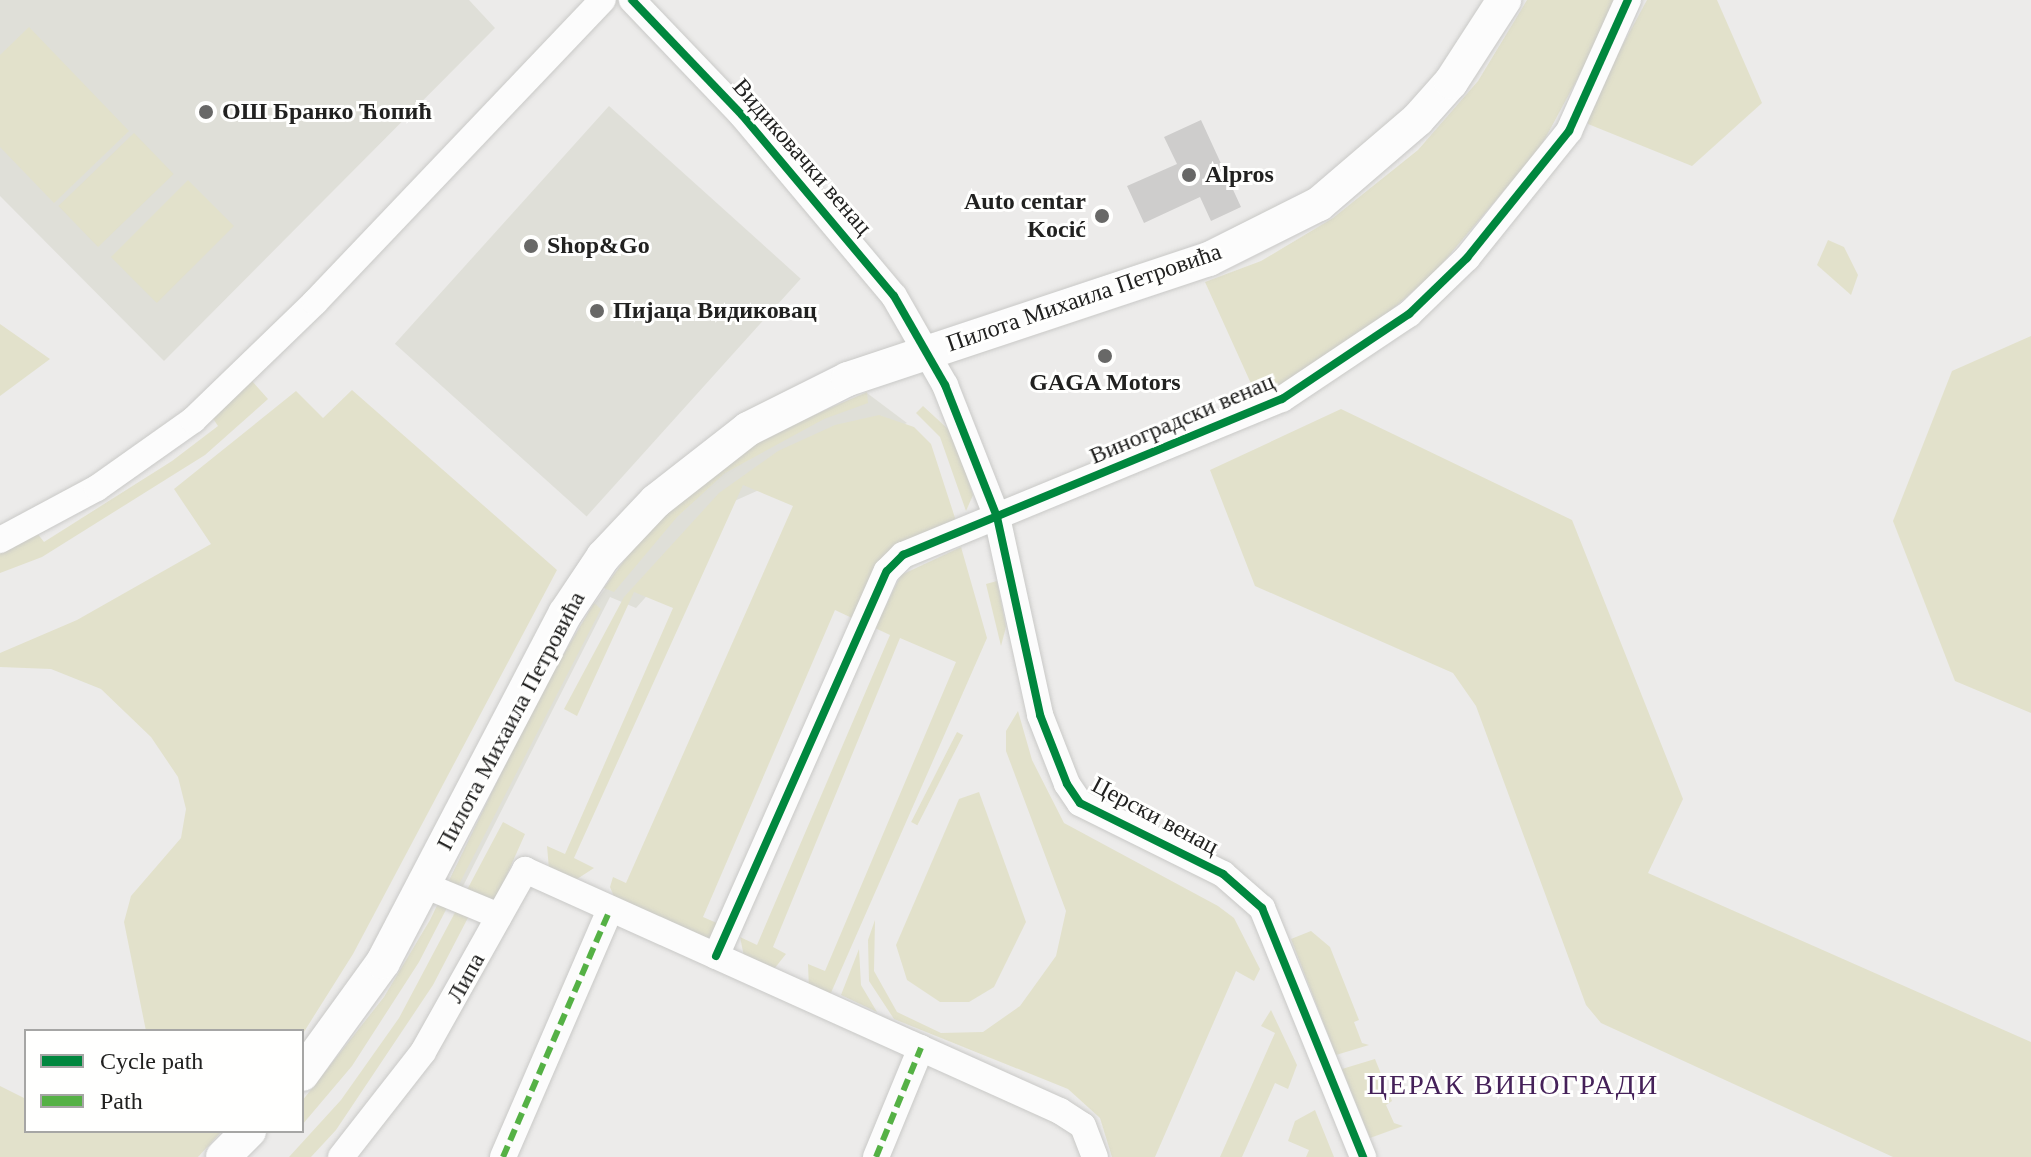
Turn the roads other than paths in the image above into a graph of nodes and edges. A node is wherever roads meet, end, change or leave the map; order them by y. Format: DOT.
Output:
graph roads {
  1 [pos="603,0"];
  2 [pos="632,0"];
  3 [pos="1504,0"];
  4 [pos="1628,0"];
  5 [pos="927,351"];
  6 [pos="997,517"];
  7 [pos="0,540"];
  8 [pos="424,885"];
  9 [pos="610,910"];
  10 [pos="499,916"];
  11 [pos="716,956"];
  12 [pos="921,1048"];
  13 [pos="304,1071"];
  14 [pos="247,1133"];
  15 [pos="223,1157"];
  16 [pos="341,1157"];
  17 [pos="503,1157"];
  18 [pos="876,1157"];
  19 [pos="1095,1157"];
  20 [pos="1363,1157"];
  1 -- 7 [label="street"];
  2 -- 5 [label="street, Видиковачки венац"];
  3 -- 5 [label="main road, Пилота Михаила Петровића"];
  4 -- 6 [label="street, Виноградски венац"];
  5 -- 6 [label="street, Церски венац"];
  5 -- 8 [label="main road, Пилота Михаила Петровића"];
  6 -- 11 [label="street, Виноградски венац"];
  6 -- 20 [label="street, Церски венац"];
  8 -- 10 [label="street"];
  8 -- 13 [label="main road, Пилота Михаила Петровића"];
  9 -- 10 [label="street, Липа"];
  9 -- 11 [label="street, Липа"];
  9 -- 17 [label="street"];
  10 -- 16 [label="street, Липа"];
  11 -- 12 [label="street, Липа"];
  12 -- 18 [label="street"];
  12 -- 19 [label="street, Липа"];
  14 -- 15 [label="main road"];
}
